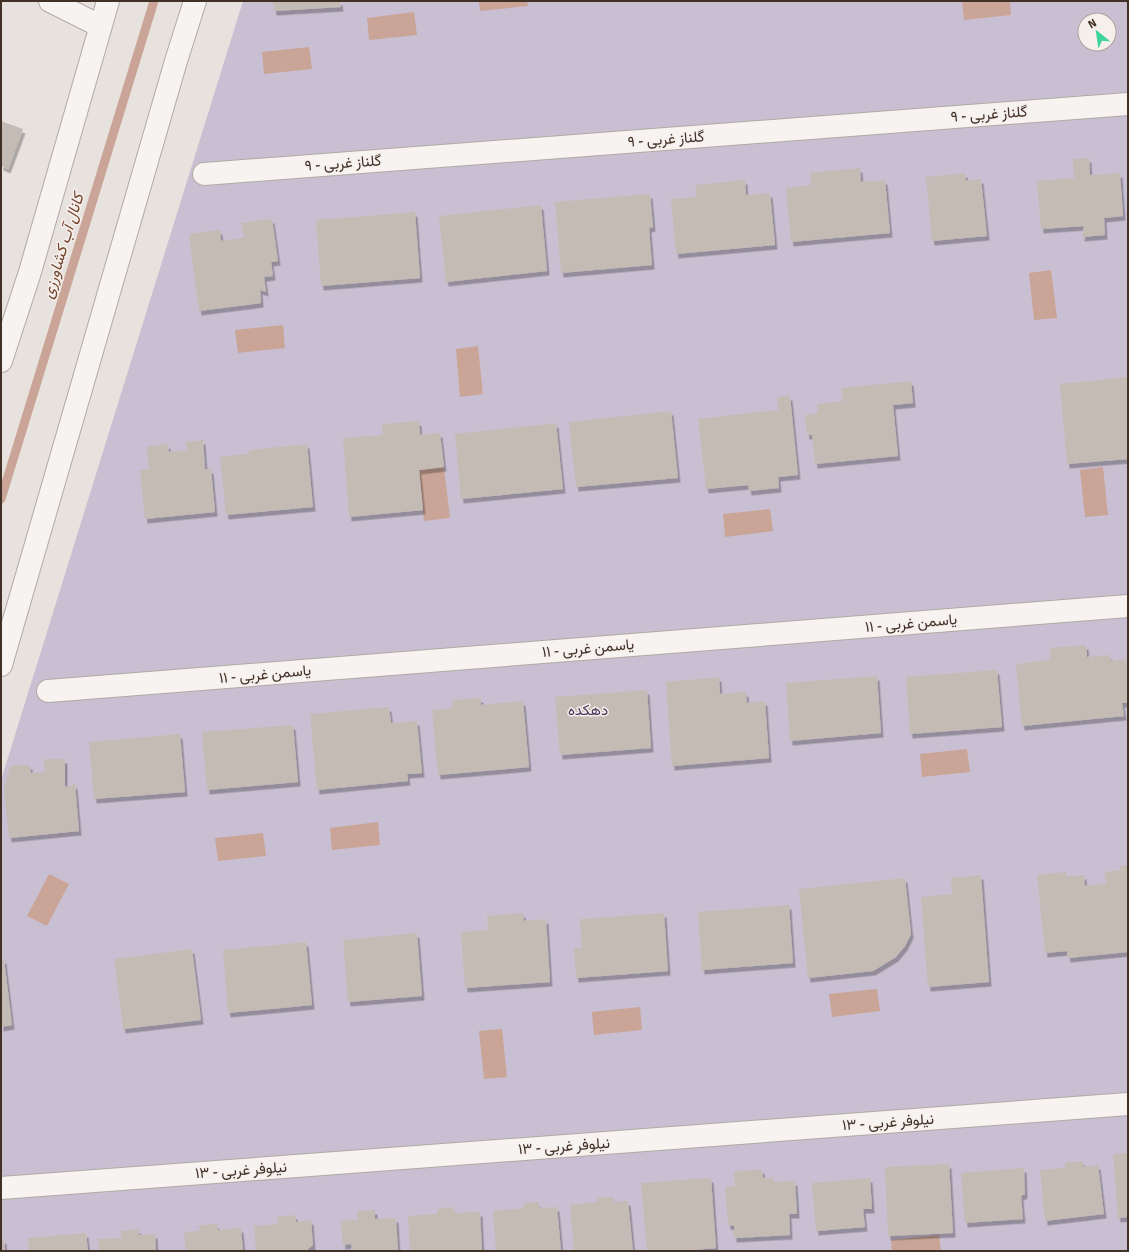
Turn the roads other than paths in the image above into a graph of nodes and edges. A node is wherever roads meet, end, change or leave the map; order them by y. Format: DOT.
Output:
graph roads {
  1 [pos="50,1"];
  2 [pos="108,1"];
  3 [pos="195,1"];
  4 [pos="100,26"];
  5 [pos="1128,104"];
  6 [pos="204,174"];
  7 [pos="1,361"];
  8 [pos="1128,606"];
  9 [pos="1,665"];
  10 [pos="48,691"];
  11 [pos="1128,1104"];
  12 [pos="1,1188"];
  1 -- 4 [label="street"];
  2 -- 4 [label="street"];
  3 -- 9 [label="street"];
  4 -- 7 [label="street"];
  5 -- 6 [label="street, گلناز غربی - ۹"];
  8 -- 10 [label="street, یاسمن غربی - ۱۱"];
  11 -- 12 [label="street, نیلوفر غربی - ۱۳"];
}
